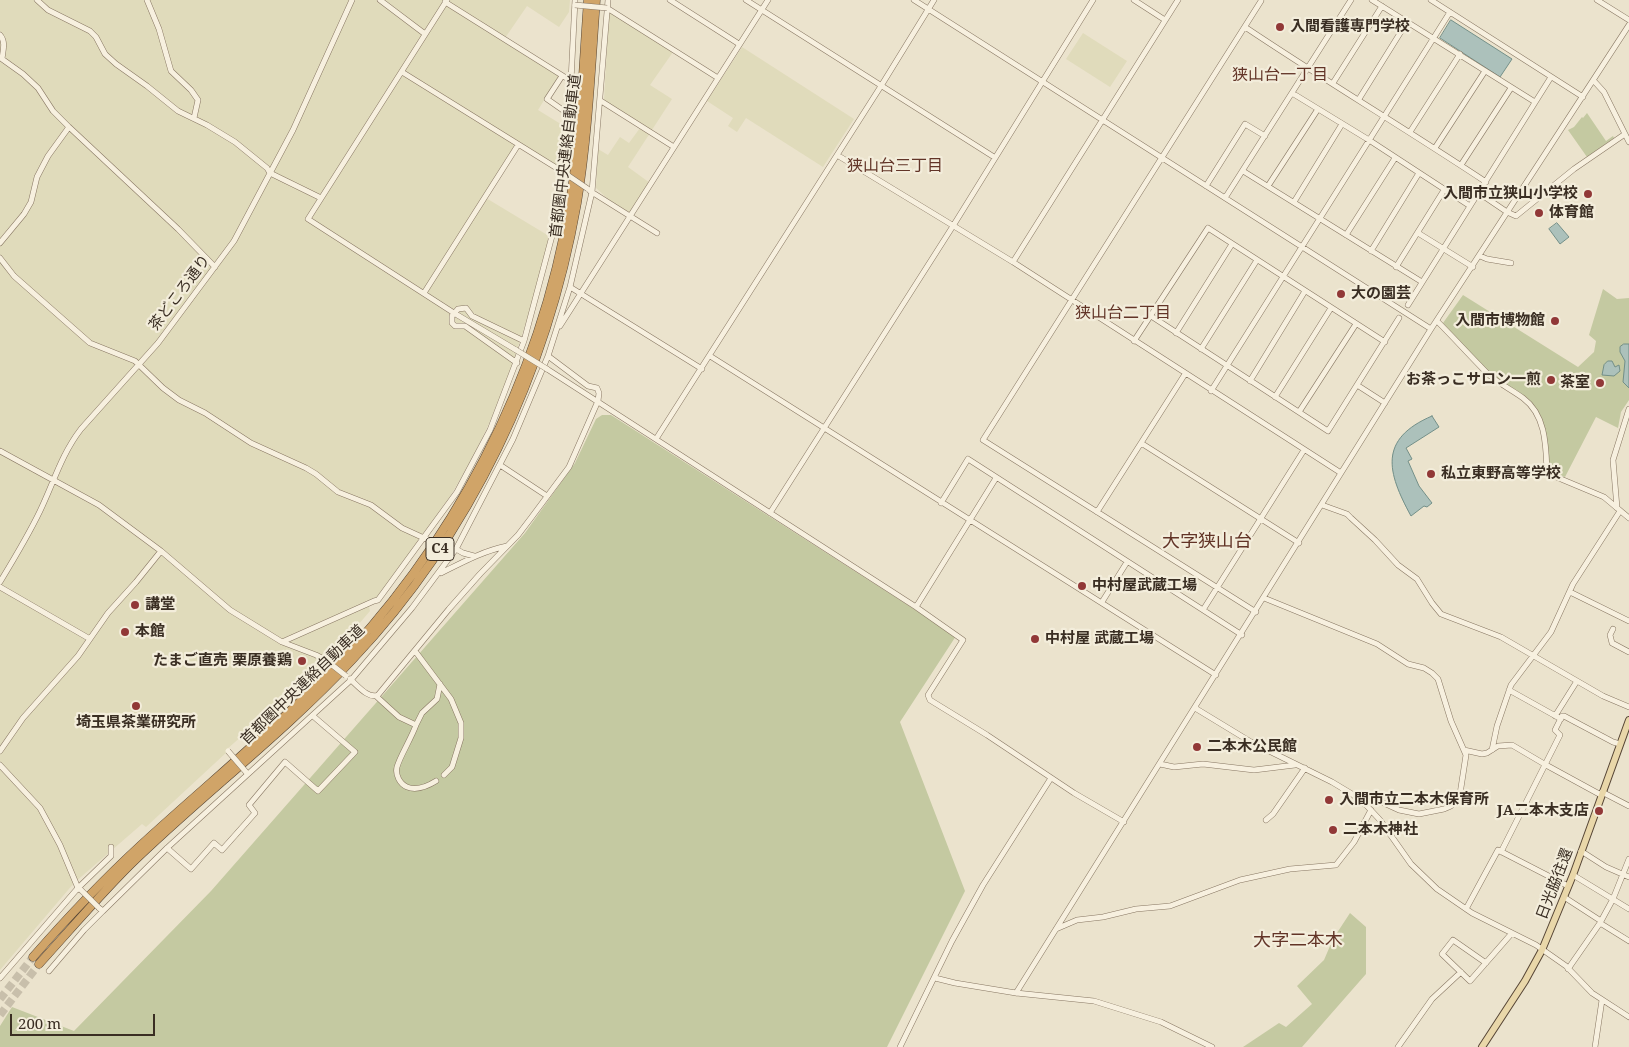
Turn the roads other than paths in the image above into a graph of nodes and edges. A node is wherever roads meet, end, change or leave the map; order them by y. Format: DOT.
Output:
graph roads {
  1 [pos="37,0"];
  2 [pos="146,0"];
  3 [pos="352,0"];
  4 [pos="380,0"];
  5 [pos="588,0"];
  6 [pos="596,0"];
  7 [pos="608,0"];
  8 [pos="670,0"];
  9 [pos="746,0"];
  10 [pos="768,0"];
  11 [pos="914,0"];
  12 [pos="934,0"];
  13 [pos="1094,0"];
  14 [pos="1134,0"];
  15 [pos="1147,0"];
  16 [pos="1178,0"];
  17 [pos="1261,0"];
  18 [pos="1351,0"];
  19 [pos="1372,0"];
  20 [pos="1431,0"];
  21 [pos="1598,0"];
  22 [pos="446,1"];
  23 [pos="575,2"];
  24 [pos="1144,6"];
  25 [pos="1382,6"];
  26 [pos="607,8"];
  27 [pos="928,9"];
  28 [pos="762,10"];
  29 [pos="1450,12"];
  30 [pos="1165,20"];
  31 [pos="1629,20"];
  32 [pos="1407,22"];
  33 [pos="1629,25"];
  34 [pos="1245,27"];
  35 [pos="425,34"];
  36 [pos="0,35"];
  37 [pos="1434,38"];
  38 [pos="740,44"];
  39 [pos="1460,54"];
  40 [pos="1,59"];
  41 [pos="1307,68"];
  42 [pos="1485,71"];
  43 [pos="402,72"];
  44 [pos="562,76"];
  45 [pos="1551,77"];
  46 [pos="718,78"];
  47 [pos="571,81"];
  48 [pos="1043,81"];
  49 [pos="1594,81"];
  50 [pos="1333,83"];
  51 [pos="882,86"];
  52 [pos="1511,88"];
  53 [pos="1292,93"];
  54 [pos="1583,97"];
  55 [pos="1358,99"];
  56 [pos="601,101"];
  57 [pos="1536,102"];
  58 [pos="1318,109"];
  59 [pos="567,112"];
  60 [pos="1385,115"];
  61 [pos="194,118"];
  62 [pos="1102,120"];
  63 [pos="1342,124"];
  64 [pos="69,127"];
  65 [pos="1410,132"];
  66 [pos="1625,134"];
  67 [pos="1265,136"];
  68 [pos="1369,140"];
  69 [pos="1629,142"];
  70 [pos="518,145"];
  71 [pos="674,147"];
  72 [pos="1435,148"];
  73 [pos="837,155"];
  74 [pos="994,157"];
  75 [pos="1162,158"];
  76 [pos="1395,158"];
  77 [pos="1461,165"];
  78 [pos="1243,171"];
  79 [pos="562,172"];
  80 [pos="270,173"];
  81 [pos="1419,173"];
  82 [pos="1486,182"];
  83 [pos="1206,186"];
  84 [pos="1268,186"];
  85 [pos="1444,190"];
  86 [pos="590,191"];
  87 [pos="1479,193"];
  88 [pos="321,198"];
  89 [pos="1225,198"];
  90 [pos="1294,202"];
  91 [pos="1470,206"];
  92 [pos="1507,212"];
  93 [pos="630,216"];
  94 [pos="1320,218"];
  95 [pos="953,226"];
  96 [pos="1418,233"];
  97 [pos="657,234"];
  98 [pos="1346,235"];
  99 [pos="0,243"];
  100 [pos="1232,244"];
  101 [pos="1302,247"];
  102 [pos="1443,249"];
  103 [pos="1371,250"];
  104 [pos="1480,256"];
  105 [pos="0,258"];
  106 [pos="1257,260"];
  107 [pos="1013,262"];
  108 [pos="1511,263"];
  109 [pos="215,267"];
  110 [pos="1396,267"];
  111 [pos="1473,268"];
  112 [pos="1283,276"];
  113 [pos="1422,282"];
  114 [pos="570,287"];
  115 [pos="1305,291"];
  116 [pos="424,293"];
  117 [pos="581,294"];
  118 [pos="1072,301"];
  119 [pos="1408,304"];
  120 [pos="1331,308"];
  121 [pos="454,313"];
  122 [pos="1151,316"];
  123 [pos="1399,318"];
  124 [pos="1438,321"];
  125 [pos="1356,324"];
  126 [pos="1431,329"];
  127 [pos="556,333"];
  128 [pos="1176,333"];
  129 [pos="524,341"];
  130 [pos="1134,341"];
  131 [pos="1385,342"];
  132 [pos="1201,349"];
  133 [pos="548,356"];
  134 [pos="710,356"];
  135 [pos="517,363"];
  136 [pos="139,364"];
  137 [pos="1227,366"];
  138 [pos="702,369"];
  139 [pos="1185,374"];
  140 [pos="1250,381"];
  141 [pos="1357,385"];
  142 [pos="1211,390"];
  143 [pos="1274,397"];
  144 [pos="598,401"];
  145 [pos="1385,404"];
  146 [pos="1629,409"];
  147 [pos="1299,412"];
  148 [pos="824,428"];
  149 [pos="656,439"];
  150 [pos="1141,443"];
  151 [pos="1304,450"];
  152 [pos="0,451"];
  153 [pos="500,465"];
  154 [pos="1341,473"];
  155 [pos="996,478"];
  156 [pos="53,480"];
  157 [pos="547,496"];
  158 [pos="941,503"];
  159 [pos="1322,505"];
  160 [pos="1618,510"];
  161 [pos="1097,512"];
  162 [pos="770,513"];
  163 [pos="1261,518"];
  164 [pos="1629,518"];
  165 [pos="970,520"];
  166 [pos="426,539"];
  167 [pos="1299,542"];
  168 [pos="508,546"];
  169 [pos="456,549"];
  170 [pos="161,551"];
  171 [pos="452,555"];
  172 [pos="475,556"];
  173 [pos="1127,562"];
  174 [pos="439,574"];
  175 [pos="0,582"];
  176 [pos="0,587"];
  177 [pos="1217,588"];
  178 [pos="1570,592"];
  179 [pos="1264,598"];
  180 [pos="1102,602"];
  181 [pos="916,607"];
  182 [pos="1203,610"];
  183 [pos="1256,612"];
  184 [pos="1629,621"];
  185 [pos="1614,629"];
  186 [pos="1242,635"];
  187 [pos="90,639"];
  188 [pos="282,642"];
  189 [pos="415,651"];
  190 [pos="1629,652"];
  191 [pos="1533,656"];
  192 [pos="1216,675"];
  193 [pos="352,680"];
  194 [pos="1577,681"];
  195 [pos="440,684"];
  196 [pos="1509,690"];
  197 [pos="376,696"];
  198 [pos="437,699"];
  199 [pos="450,699"];
  200 [pos="1629,707"];
  201 [pos="1196,708"];
  202 [pos="313,716"];
  203 [pos="1555,716"];
  204 [pos="1561,719"];
  205 [pos="1629,720"];
  206 [pos="416,725"];
  207 [pos="1620,744"];
  208 [pos="1464,750"];
  209 [pos="1492,750"];
  210 [pos="0,751"];
  211 [pos="228,751"];
  212 [pos="1160,764"];
  213 [pos="0,765"];
  214 [pos="1298,765"];
  215 [pos="1546,765"];
  216 [pos="1304,768"];
  217 [pos="248,773"];
  218 [pos="444,775"];
  219 [pos="1050,778"];
  220 [pos="436,781"];
  221 [pos="1602,793"];
  222 [pos="1363,802"];
  223 [pos="1629,806"];
  224 [pos="1371,810"];
  225 [pos="1266,820"];
  226 [pos="1124,822"];
  227 [pos="111,847"];
  228 [pos="167,848"];
  229 [pos="1581,851"];
  230 [pos="1501,852"];
  231 [pos="1629,859"];
  232 [pos="1623,874"];
  233 [pos="1572,875"];
  234 [pos="1629,877"];
  235 [pos="1568,886"];
  236 [pos="79,889"];
  237 [pos="1564,897"];
  238 [pos="1613,899"];
  239 [pos="101,909"];
  240 [pos="1466,909"];
  241 [pos="1629,909"];
  242 [pos="1601,922"];
  243 [pos="1056,930"];
  244 [pos="1512,933"];
  245 [pos="1629,941"];
  246 [pos="1542,950"];
  247 [pos="33,957"];
  248 [pos="1486,963"];
  249 [pos="39,964"];
  250 [pos="1568,969"];
  251 [pos="49,971"];
  252 [pos="1460,972"];
  253 [pos="0,978"];
  254 [pos="936,978"];
  255 [pos="1016,993"];
  256 [pos="1602,1000"];
  257 [pos="1629,1017"];
  258 [pos="900,1047"];
  259 [pos="1212,1047"];
  260 [pos="1398,1047"];
  261 [pos="1482,1047"];
  262 [pos="1595,1047"];
  1 -- 61 [label="street"];
  2 -- 61 [label="street"];
  3 -- 80 [label="street, 茶どころ通り"];
  4 -- 35 [label="street"];
  5 -- 247 [label="highway, 首都圏中央連絡自動車道 / C4"];
  6 -- 249 [label="highway, 首都圏中央連絡自動車道 / C4"];
  7 -- 26 [label="street"];
  8 -- 38 [label="street"];
  9 -- 28 [label="street"];
  10 -- 28 [label="street"];
  11 -- 27 [label="street"];
  12 -- 27 [label="street"];
  13 -- 48 [label="street"];
  14 -- 24 [label="street"];
  15 -- 24 [label="street"];
  16 -- 30 [label="street"];
  17 -- 34 [label="street"];
  18 -- 41 [label="street"];
  19 -- 25 [label="street"];
  20 -- 29 [label="street"];
  21 -- 31 [label="street"];
  22 -- 35 [label="street"];
  22 -- 44 [label="street"];
  23 -- 26 [label="street, bridge"];
  23 -- 47 [label="street"];
  24 -- 30 [label="street"];
  25 -- 32 [label="street"];
  25 -- 50 [label="street"];
  26 -- 46 [label="street"];
  26 -- 56 [label="street"];
  27 -- 48 [label="street"];
  27 -- 51 [label="street"];
  28 -- 38 [label="street"];
  28 -- 51 [label="street"];
  29 -- 37 [label="street"];
  29 -- 45 [label="street"];
  30 -- 62 [label="street"];
  32 -- 37 [label="street"];
  32 -- 55 [label="street"];
  33 -- 49 [label="street"];
  34 -- 41 [label="street"];
  34 -- 75 [label="street"];
  35 -- 43 [label="street"];
  36 -- 40 [label="street"];
  37 -- 39 [label="street"];
  37 -- 60 [label="street"];
  38 -- 46 [label="street"];
  39 -- 42 [label="street"];
  39 -- 65 [label="street"];
  40 -- 64 [label="street"];
  41 -- 50 [label="street"];
  41 -- 53 [label="street"];
  42 -- 52 [label="street"];
  42 -- 72 [label="street"];
  43 -- 70 [label="street"];
  43 -- 88 [label="street"];
  44 -- 47 [label="street"];
  44 -- 59 [label="street"];
  45 -- 54 [label="street"];
  45 -- 57 [label="street"];
  46 -- 71 [label="street"];
  47 -- 59 [label="street"];
  48 -- 62 [label="street"];
  48 -- 74 [label="street"];
  49 -- 54 [label="street"];
  49 -- 66 [label="street"];
  50 -- 55 [label="street"];
  51 -- 73 [label="street"];
  51 -- 74 [label="street"];
  52 -- 57 [label="street"];
  52 -- 77 [label="street"];
  53 -- 58 [label="street"];
  53 -- 67 [label="street"];
  54 -- 92 [label="street"];
  55 -- 60 [label="street"];
  56 -- 71 [label="street"];
  56 -- 86 [label="street"];
  57 -- 82 [label="street"];
  58 -- 63 [label="street"];
  58 -- 84 [label="street"];
  59 -- 79 [label="street"];
  60 -- 65 [label="street"];
  60 -- 68 [label="street"];
  61 -- 80 [label="street"];
  62 -- 75 [label="street"];
  62 -- 107 [label="street"];
  63 -- 68 [label="street"];
  63 -- 90 [label="street"];
  64 -- 99 [label="street"];
  64 -- 109 [label="street"];
  65 -- 72 [label="street"];
  66 -- 69 [label="street"];
  66 -- 92 [label="street"];
  67 -- 78 [label="street"];
  67 -- 83 [label="street"];
  68 -- 76 [label="street"];
  68 -- 94 [label="street"];
  70 -- 79 [label="street"];
  70 -- 116 [label="street"];
  71 -- 93 [label="street"];
  72 -- 77 [label="street"];
  73 -- 95 [label="street"];
  73 -- 134 [label="street"];
  74 -- 95 [label="street"];
  75 -- 83 [label="street"];
  75 -- 118 [label="street"];
  76 -- 81 [label="street"];
  76 -- 98 [label="street"];
  77 -- 82 [label="street"];
  78 -- 84 [label="street"];
  78 -- 89 [label="street"];
  79 -- 86 [label="street, bridge"];
  79 -- 129 [label="street"];
  80 -- 88 [label="street"];
  80 -- 109 [label="street, 茶どころ通り"];
  81 -- 85 [label="street"];
  81 -- 103 [label="street"];
  82 -- 87 [label="street"];
  83 -- 89 [label="street"];
  84 -- 90 [label="street"];
  85 -- 91 [label="street"];
  85 -- 96 [label="street"];
  86 -- 93 [label="street"];
  86 -- 114 [label="street"];
  87 -- 91 [label="street"];
  87 -- 92 [label="street"];
  88 -- 116 [label="street"];
  89 -- 101 [label="street"];
  90 -- 94 [label="street"];
  91 -- 102 [label="street"];
  92 -- 104 [label="street"];
  93 -- 97 [label="street"];
  93 -- 117 [label="street"];
  94 -- 98 [label="street"];
  94 -- 101 [label="street"];
  95 -- 107 [label="street"];
  95 -- 148 [label="street"];
  96 -- 102 [label="street"];
  96 -- 110 [label="street"];
  98 -- 103 [label="street"];
  100 -- 106 [label="street"];
  100 -- 122 [label="street"];
  100 -- 128 [label="street"];
  101 -- 112 [label="street"];
  101 -- 126 [label="street"];
  102 -- 111 [label="street"];
  102 -- 113 [label="street"];
  103 -- 110 [label="street"];
  104 -- 108 [label="street"];
  104 -- 111 [label="street"];
  105 -- 136 [label="street"];
  106 -- 112 [label="street"];
  106 -- 132 [label="street"];
  107 -- 118 [label="street"];
  109 -- 136 [label="street, 茶どころ通り"];
  110 -- 113 [label="street"];
  111 -- 124 [label="street"];
  112 -- 115 [label="street"];
  112 -- 137 [label="street"];
  113 -- 119 [label="street"];
  114 -- 117 [label="street"];
  114 -- 127 [label="street"];
  115 -- 120 [label="street"];
  115 -- 140 [label="street"];
  116 -- 121 [label="street"];
  117 -- 127 [label="street"];
  117 -- 138 [label="street"];
  118 -- 130 [label="street"];
  118 -- 161 [label="street"];
  120 -- 125 [label="street"];
  120 -- 143 [label="street"];
  121 -- 129 [label="street"];
  121 -- 135 [label="street"];
  121 -- 144 [label="street, bridge"];
  122 -- 128 [label="street"];
  122 -- 130 [label="street"];
  123 -- 131 [label="street"];
  124 -- 126 [label="street"];
  124 -- 160 [label="street"];
  125 -- 131 [label="street"];
  125 -- 147 [label="street"];
  126 -- 145 [label="street"];
  127 -- 133 [label="street"];
  128 -- 132 [label="street"];
  129 -- 135 [label="street"];
  130 -- 139 [label="street"];
  131 -- 141 [label="street"];
  132 -- 137 [label="street"];
  133 -- 144 [label="street"];
  133 -- 153 [label="street"];
  134 -- 138 [label="street"];
  134 -- 148 [label="street"];
  135 -- 166 [label="street"];
  136 -- 156 [label="street, 茶どころ通り"];
  136 -- 166 [label="street"];
  137 -- 140 [label="street"];
  137 -- 142 [label="street"];
  138 -- 149 [label="street"];
  139 -- 142 [label="street"];
  139 -- 150 [label="street"];
  140 -- 143 [label="street"];
  141 -- 145 [label="street"];
  141 -- 147 [label="street"];
  142 -- 151 [label="street"];
  143 -- 147 [label="street"];
  144 -- 149 [label="street"];
  144 -- 157 [label="street"];
  145 -- 154 [label="street"];
  146 -- 160 [label="street"];
  148 -- 158 [label="street"];
  148 -- 162 [label="street"];
  149 -- 162 [label="street"];
  150 -- 161 [label="street"];
  150 -- 163 [label="street"];
  151 -- 154 [label="street"];
  151 -- 163 [label="street"];
  152 -- 156 [label="street"];
  153 -- 157 [label="street"];
  153 -- 169 [label="street"];
  154 -- 159 [label="street"];
  155 -- 158 [label="street"];
  155 -- 165 [label="street"];
  155 -- 173 [label="street"];
  156 -- 170 [label="street"];
  156 -- 175 [label="street, 茶どころ通り"];
  157 -- 168 [label="street"];
  158 -- 165 [label="street"];
  159 -- 167 [label="street"];
  159 -- 191 [label="street"];
  160 -- 164 [label="street"];
  160 -- 178 [label="street"];
  161 -- 177 [label="street"];
  162 -- 181 [label="street"];
  163 -- 167 [label="street"];
  163 -- 177 [label="street"];
  165 -- 180 [label="street"];
  165 -- 181 [label="street"];
  166 -- 171 [label="street, bridge"];
  166 -- 188 [label="street"];
  167 -- 179 [label="street"];
  168 -- 172 [label="street"];
  168 -- 189 [label="street"];
  169 -- 171 [label="street"];
  169 -- 172 [label="street"];
  170 -- 187 [label="street"];
  170 -- 188 [label="street"];
  171 -- 174 [label="street"];
  172 -- 174 [label="street"];
  173 -- 180 [label="street"];
  173 -- 182 [label="street"];
  174 -- 193 [label="street"];
  176 -- 187 [label="street"];
  177 -- 182 [label="street"];
  177 -- 183 [label="street"];
  178 -- 184 [label="street"];
  178 -- 191 [label="street"];
  179 -- 183 [label="street"];
  179 -- 208 [label="street"];
  180 -- 192 [label="street"];
  181 -- 219 [label="street"];
  182 -- 186 [label="street"];
  183 -- 186 [label="street"];
  185 -- 190 [label="street"];
  186 -- 192 [label="street"];
  187 -- 210 [label="street"];
  188 -- 193 [label="street, bridge"];
  189 -- 195 [label="street"];
  189 -- 197 [label="street"];
  191 -- 194 [label="street"];
  191 -- 196 [label="street"];
  192 -- 201 [label="street"];
  193 -- 197 [label="street"];
  193 -- 202 [label="street"];
  194 -- 200 [label="street"];
  194 -- 203 [label="street"];
  195 -- 198 [label="street"];
  195 -- 199 [label="street"];
  196 -- 203 [label="street"];
  196 -- 209 [label="street"];
  197 -- 206 [label="street"];
  198 -- 199 [label="street"];
  198 -- 206 [label="street"];
  199 -- 218 [label="street"];
  201 -- 212 [label="street"];
  201 -- 214 [label="street"];
  202 -- 217 [label="street"];
  202 -- 228 [label="street"];
  203 -- 204 [label="street"];
  204 -- 207 [label="street"];
  204 -- 215 [label="street"];
  205 -- 207 [label="main road, 日光脇往還"];
  206 -- 220 [label="street"];
  207 -- 221 [label="main road, 日光脇往還"];
  208 -- 209 [label="street"];
  208 -- 222 [label="street"];
  209 -- 215 [label="street"];
  211 -- 217 [label="street, bridge"];
  212 -- 214 [label="street"];
  212 -- 226 [label="street"];
  213 -- 236 [label="street"];
  214 -- 216 [label="street"];
  215 -- 221 [label="street"];
  215 -- 230 [label="street"];
  216 -- 222 [label="street"];
  216 -- 225 [label="street"];
  217 -- 228 [label="street"];
  219 -- 226 [label="street"];
  219 -- 254 [label="street"];
  221 -- 223 [label="street"];
  221 -- 229 [label="main road, 日光脇往還"];
  222 -- 224 [label="street"];
  224 -- 240 [label="street"];
  224 -- 243 [label="street"];
  226 -- 243 [label="street"];
  227 -- 236 [label="street"];
  228 -- 239 [label="street"];
  229 -- 232 [label="street"];
  229 -- 233 [label="main road, 日光脇往還"];
  230 -- 235 [label="street"];
  230 -- 240 [label="street"];
  231 -- 232 [label="street"];
  232 -- 234 [label="street"];
  232 -- 238 [label="street"];
  233 -- 235 [label="main road, 日光脇往還"];
  233 -- 238 [label="street"];
  235 -- 237 [label="main road, 日光脇往還"];
  236 -- 239 [label="street, bridge"];
  236 -- 253 [label="street"];
  237 -- 242 [label="street"];
  237 -- 246 [label="main road, 日光脇往還"];
  238 -- 241 [label="street"];
  238 -- 242 [label="street"];
  239 -- 251 [label="street"];
  240 -- 244 [label="street"];
  242 -- 245 [label="street"];
  242 -- 250 [label="street"];
  243 -- 255 [label="street"];
  244 -- 246 [label="street"];
  244 -- 248 [label="street"];
  246 -- 250 [label="street"];
  246 -- 261 [label="main road, 日光脇往還"];
  248 -- 252 [label="street"];
  248 -- 252 [label="street"];
  250 -- 256 [label="street"];
  252 -- 260 [label="street"];
  254 -- 255 [label="street"];
  254 -- 258 [label="street"];
  255 -- 259 [label="street"];
  256 -- 257 [label="street"];
  256 -- 262 [label="street"];
}
